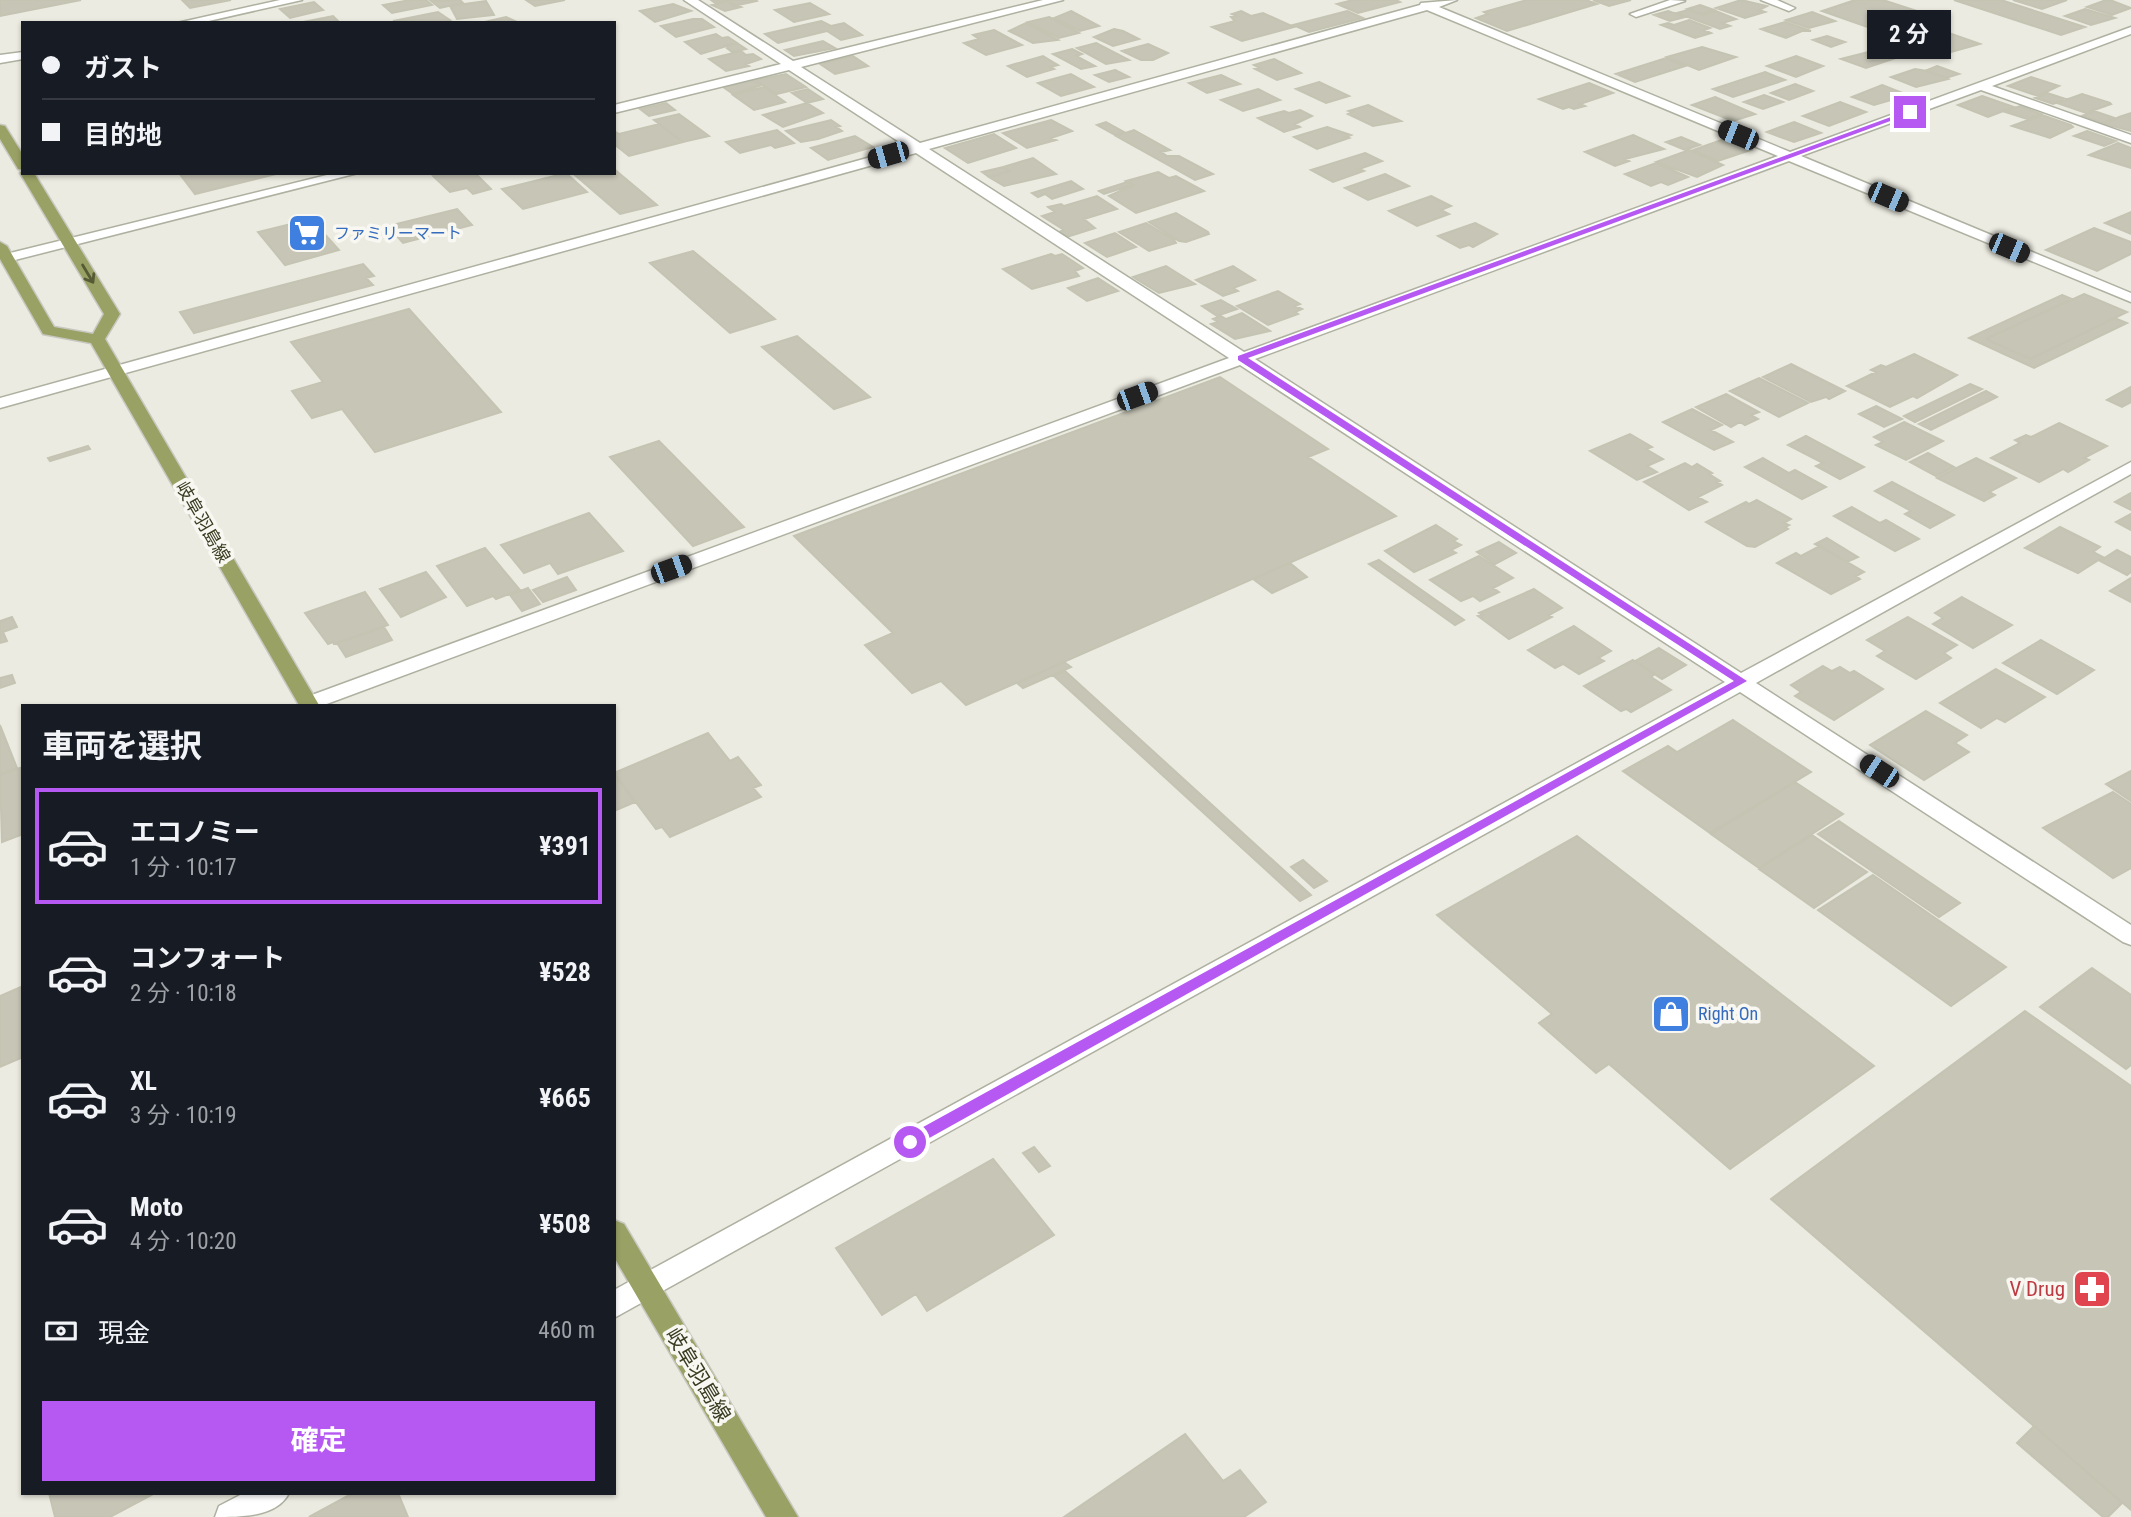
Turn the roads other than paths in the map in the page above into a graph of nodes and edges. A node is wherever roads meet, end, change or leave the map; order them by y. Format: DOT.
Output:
graph roads {
  1 [pos="296,0"];
  2 [pos="690,0"];
  3 [pos="1057,0"];
  4 [pos="1414,0"];
  5 [pos="1451,0"];
  6 [pos="1676,0"];
  7 [pos="1767,0"];
  8 [pos="1429,6"];
  9 [pos="1789,8"];
  10 [pos="1636,14"];
  11 [pos="192,21"];
  12 [pos="2131,30"];
  13 [pos="21,55"];
  14 [pos="0,59"];
  15 [pos="791,66"];
  16 [pos="1982,86"];
  17 [pos="616,109"];
  18 [pos="0,128"];
  19 [pos="2131,139"];
  20 [pos="915,148"];
  21 [pos="1790,156"];
  22 [pos="21,163"];
  23 [pos="28,175"];
  24 [pos="344,175"];
  25 [pos="69,243"];
  26 [pos="3,252"];
  27 [pos="2131,298"];
  28 [pos="97,340"];
  29 [pos="1241,358"];
  30 [pos="116,371"];
  31 [pos="0,403"];
  32 [pos="2131,467"];
  33 [pos="1742,681"];
  34 [pos="308,704"];
  35 [pos="312,704"];
  36 [pos="2131,936"];
  37 [pos="616,1236"];
  38 [pos="646,1287"];
  39 [pos="616,1304"];
  40 [pos="270,1495"];
  41 [pos="230,1517"];
  42 [pos="783,1517"];
  1 -- 11 [label="street"];
  2 -- 15 [label="street"];
  3 -- 15 [label="street"];
  4 -- 8 [label="street"];
  5 -- 8 [label="street"];
  6 -- 10 [label="street"];
  7 -- 9 [label="street"];
  8 -- 20 [label="street"];
  8 -- 21 [label="street"];
  12 -- 16 [label="street"];
  13 -- 14 [label="street"];
  15 -- 17 [label="street"];
  15 -- 20 [label="street"];
  16 -- 19 [label="street"];
  16 -- 21 [label="street"];
  18 -- 22 [label="main road"];
  20 -- 29 [label="street"];
  20 -- 30 [label="street"];
  21 -- 27 [label="street"];
  21 -- 29 [label="street"];
  23 -- 25 [label="main road"];
  24 -- 25 [label="street"];
  25 -- 26 [label="street"];
  25 -- 28 [label="main road, one-way"];
  26 -- 28 [label="main road"];
  28 -- 30 [label="main road, 岐阜羽島線"];
  29 -- 33 [label="street"];
  29 -- 35 [label="street"];
  30 -- 31 [label="street"];
  30 -- 34 [label="main road, 岐阜羽島線"];
  32 -- 33 [label="street"];
  33 -- 36 [label="street"];
  33 -- 38 [label="street"];
  37 -- 38 [label="main road, 岐阜羽島線"];
  38 -- 39 [label="street"];
  38 -- 42 [label="main road, 岐阜羽島線"];
  40 -- 41 [label="street"];
}
